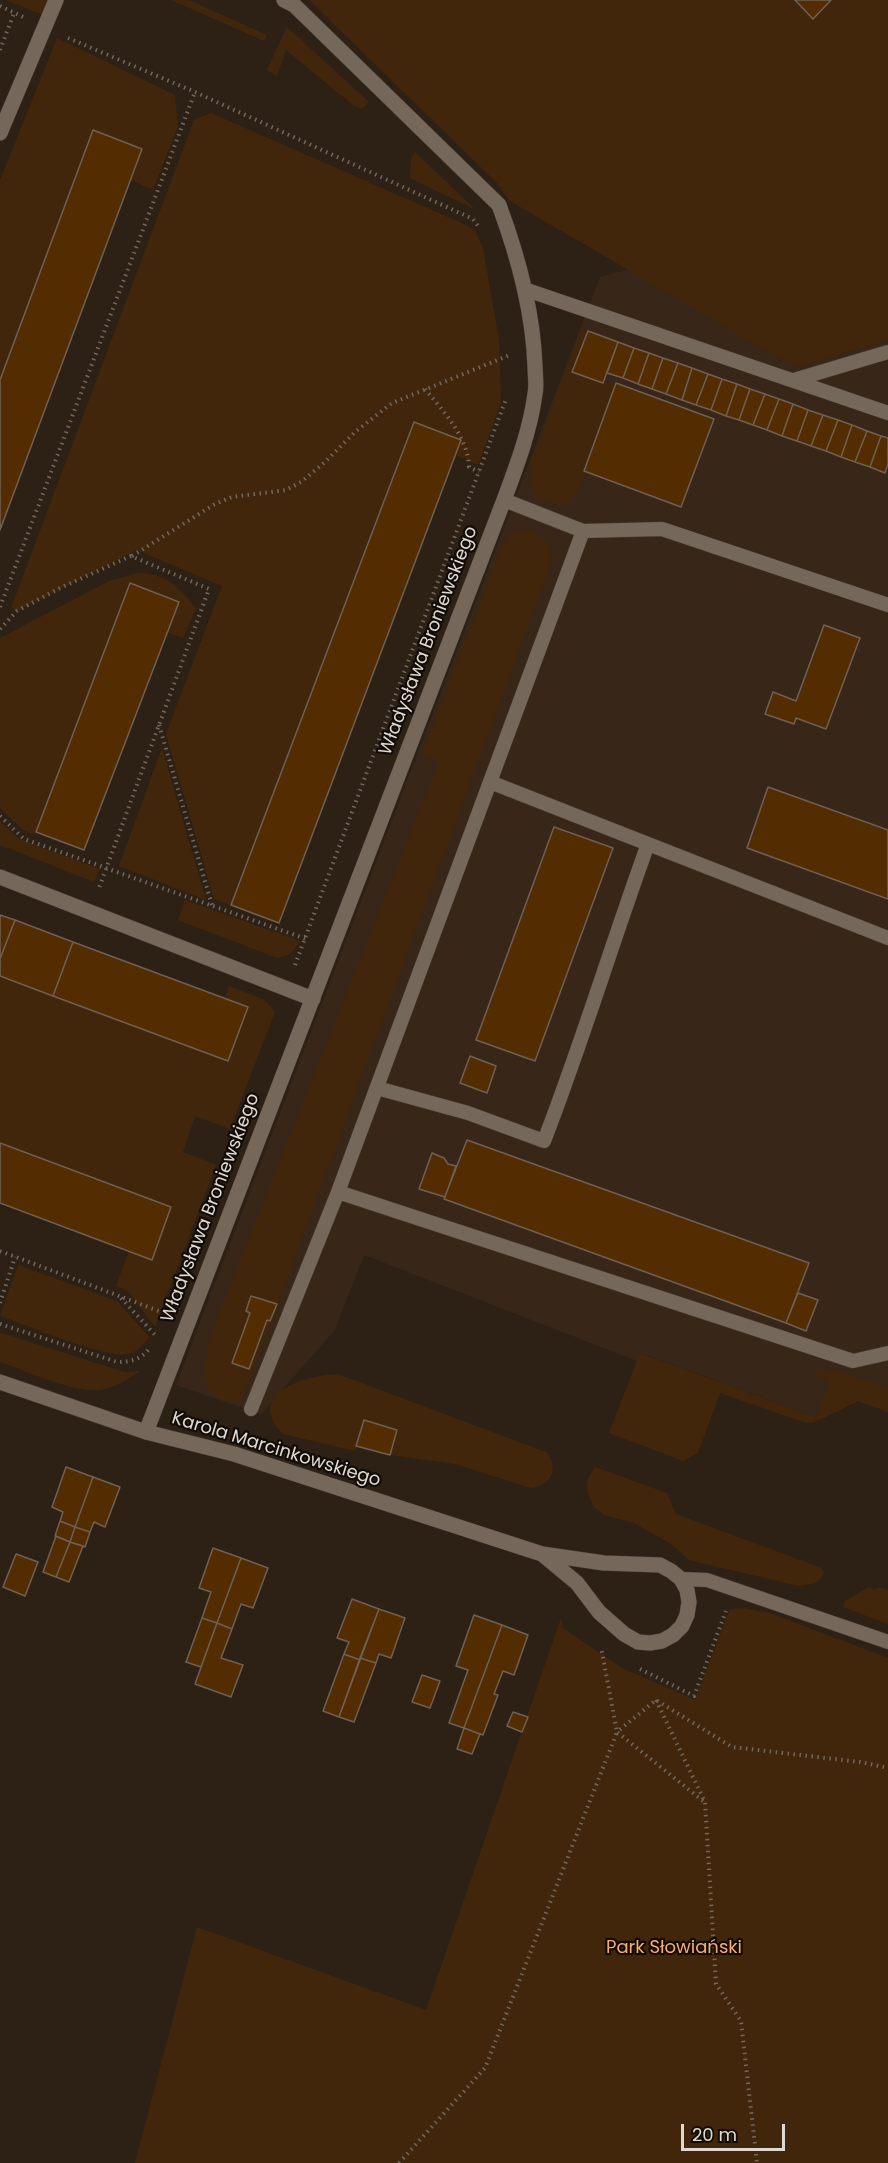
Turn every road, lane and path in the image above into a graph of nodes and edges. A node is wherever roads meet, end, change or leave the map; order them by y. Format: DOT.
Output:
graph roads {
  1 [pos="56,0"];
  2 [pos="284,0"];
  3 [pos="0,6"];
  4 [pos="14,13"];
  5 [pos="45,28"];
  6 [pos="0,50"];
  7 [pos="195,92"];
  8 [pos="0,132"];
  9 [pos="480,228"];
  10 [pos="524,289"];
  11 [pos="513,346"];
  12 [pos="888,352"];
  13 [pos="513,354"];
  14 [pos="512,364"];
  15 [pos="794,380"];
  16 [pos="425,389"];
  17 [pos="507,397"];
  18 [pos="888,412"];
  19 [pos="479,472"];
  20 [pos="504,500"];
  21 [pos="582,531"];
  22 [pos="131,556"];
  23 [pos="888,605"];
  24 [pos="0,607"];
  25 [pos="0,629"];
  26 [pos="159,725"];
  27 [pos="490,783"];
  28 [pos="0,816"];
  29 [pos="648,844"];
  30 [pos="106,867"];
  31 [pos="0,877"];
  32 [pos="212,906"];
  33 [pos="90,911"];
  34 [pos="888,938"];
  35 [pos="305,939"];
  36 [pos="332,948"];
  37 [pos="286,989"];
  38 [pos="313,999"];
  39 [pos="377,1088"];
  40 [pos="338,1192"];
  41 [pos="0,1251"];
  42 [pos="15,1257"];
  43 [pos="119,1296"];
  44 [pos="0,1303"];
  45 [pos="164,1322"];
  46 [pos="0,1324"];
  47 [pos="160,1329"];
  48 [pos="157,1337"];
  49 [pos="154,1343"];
  50 [pos="151,1348"];
  51 [pos="888,1353"];
  52 [pos="0,1382"];
  53 [pos="251,1409"];
  54 [pos="146,1432"];
  55 [pos="542,1554"];
  56 [pos="681,1579"];
  57 [pos="888,1642"];
  58 [pos="601,1647"];
  59 [pos="656,1700"];
  60 [pos="617,1732"];
  61 [pos="888,1768"];
  62 [pos="705,1802"];
  63 [pos="399,2163"];
  64 [pos="757,2163"];
  1 -- 5 [label="street"];
  2 -- 10 [label="street, Władysława Broniewskiego"];
  3 -- 4 [label="path"];
  4 -- 5 [label="path"];
  4 -- 6 [label="path"];
  5 -- 7 [label="path"];
  5 -- 8 [label="street"];
  7 -- 9 [label="path"];
  7 -- 24 [label="path"];
  10 -- 15 [label="lane"];
  10 -- 20 [label="street, Władysława Broniewskiego"];
  11 -- 13 [label="path"];
  12 -- 15 [label="lane"];
  13 -- 14 [label="path"];
  13 -- 16 [label="path"];
  15 -- 18 [label="lane"];
  16 -- 19 [label="path"];
  16 -- 22 [label="path"];
  17 -- 19 [label="path"];
  19 -- 35 [label="path"];
  20 -- 21 [label="lane"];
  20 -- 36 [label="street, Władysława Broniewskiego"];
  21 -- 23 [label="lane"];
  21 -- 27 [label="lane"];
  22 -- 25 [label="path"];
  22 -- 26 [label="path"];
  26 -- 30 [label="path"];
  26 -- 32 [label="path"];
  27 -- 29 [label="lane"];
  27 -- 39 [label="lane"];
  28 -- 30 [label="path"];
  29 -- 34 [label="lane"];
  29 -- 39 [label="lane"];
  30 -- 32 [label="path"];
  30 -- 33 [label="path"];
  31 -- 33 [label="street"];
  32 -- 35 [label="path"];
  33 -- 37 [label="street"];
  35 -- 36 [label="path"];
  35 -- 37 [label="path"];
  36 -- 38 [label="street, Władysława Broniewskiego"];
  37 -- 38 [label="street"];
  38 -- 54 [label="street, Władysława Broniewskiego"];
  39 -- 40 [label="lane"];
  40 -- 51 [label="lane"];
  40 -- 53 [label="lane"];
  41 -- 42 [label="path"];
  42 -- 43 [label="path"];
  42 -- 44 [label="path"];
  43 -- 45 [label="path"];
  43 -- 48 [label="path"];
  46 -- 50 [label="path"];
  47 -- 48 [label="path"];
  48 -- 49 [label="path"];
  52 -- 54 [label="street, Karola Marcinkowskiego"];
  54 -- 55 [label="street, Karola Marcinkowskiego"];
  55 -- 56 [label="street"];
  55 -- 56 [label="street"];
  56 -- 57 [label="lane"];
  58 -- 60 [label="path"];
  59 -- 60 [label="path"];
  59 -- 61 [label="path"];
  59 -- 62 [label="path"];
  60 -- 62 [label="path"];
  60 -- 63 [label="path"];
  62 -- 64 [label="path"];
}
